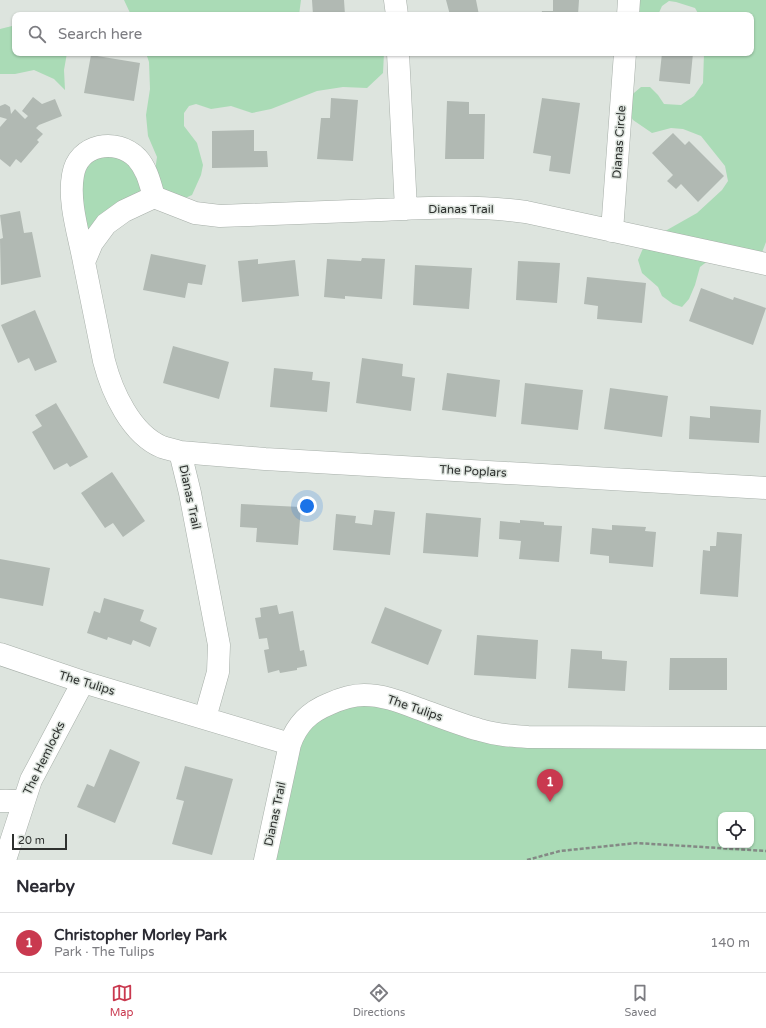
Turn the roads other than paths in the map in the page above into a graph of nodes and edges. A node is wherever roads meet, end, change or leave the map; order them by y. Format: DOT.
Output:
graph roads {
  1 [pos="395,0"];
  2 [pos="629,0"];
  3 [pos="397,12"];
  4 [pos="628,12"];
  5 [pos="398,56"];
  6 [pos="625,56"];
  7 [pos="154,197"];
  8 [pos="406,208"];
  9 [pos="612,231"];
  10 [pos="84,262"];
  11 [pos="766,264"];
  12 [pos="180,452"];
  13 [pos="766,488"];
  14 [pos="0,654"];
  15 [pos="83,682"];
  16 [pos="205,718"];
  17 [pos="766,738"];
  18 [pos="290,744"];
  19 [pos="24,800"];
  20 [pos="0,801"];
  21 [pos="5,860"];
  22 [pos="265,860"];
  1 -- 3 [label="street"];
  2 -- 4 [label="street"];
  5 -- 8 [label="street"];
  6 -- 9 [label="street, Dianas Circle"];
  7 -- 8 [label="street, Dianas Trail"];
  7 -- 10 [label="street"];
  7 -- 10 [label="street, Dianas Trail"];
  8 -- 9 [label="street, Dianas Trail"];
  9 -- 11 [label="street, Dianas Trail"];
  10 -- 12 [label="street, Dianas Trail"];
  12 -- 13 [label="street, The Poplars"];
  12 -- 16 [label="street, Dianas Trail"];
  14 -- 15 [label="street, The Tulips"];
  15 -- 16 [label="street, The Tulips"];
  15 -- 19 [label="street, The Hemlocks"];
  16 -- 18 [label="street, The Tulips"];
  17 -- 18 [label="street, The Tulips"];
  18 -- 22 [label="street, Dianas Trail"];
  19 -- 20 [label="street"];
  19 -- 21 [label="street, The Hemlocks"];
}
